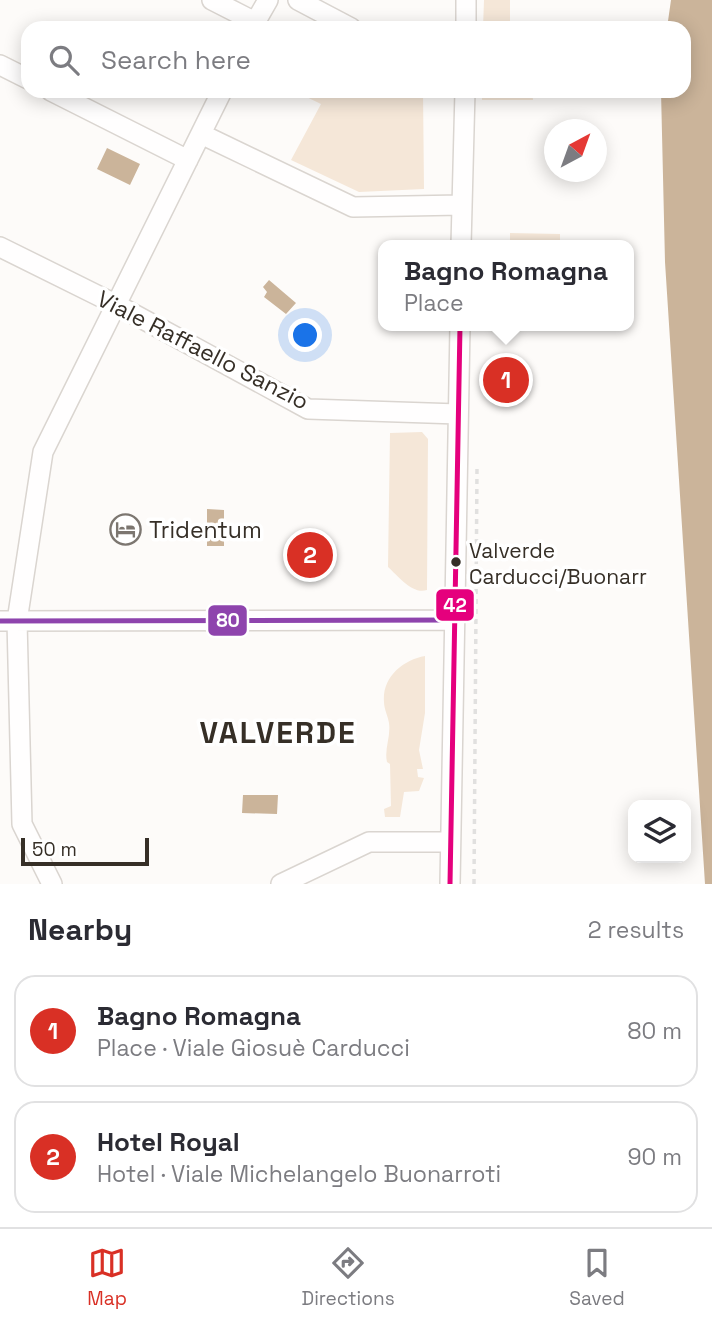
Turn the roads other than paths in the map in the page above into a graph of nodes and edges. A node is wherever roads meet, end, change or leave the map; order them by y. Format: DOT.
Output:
graph roads {
  1 [pos="212,0"];
  2 [pos="254,0"];
  3 [pos="268,0"];
  4 [pos="298,0"];
  5 [pos="466,0"];
  6 [pos="247,21"];
  7 [pos="254,21"];
  8 [pos="256,21"];
  9 [pos="338,21"];
  10 [pos="466,21"];
  11 [pos="0,65"];
  12 [pos="21,76"];
  13 [pos="65,98"];
  14 [pos="219,98"];
  15 [pos="465,98"];
  16 [pos="201,134"];
  17 [pos="188,160"];
  18 [pos="461,205"];
  19 [pos="461,240"];
  20 [pos="0,247"];
  21 [pos="117,305"];
  22 [pos="460,331"];
  23 [pos="458,414"];
  24 [pos="455,620"];
  25 [pos="9,621"];
  26 [pos="449,842"];
  27 [pos="52,884"];
  28 [pos="281,884"];
  29 [pos="450,884"];
  1 -- 6 [label="street"];
  2 -- 7 [label="street"];
  3 -- 8 [label="street"];
  4 -- 9 [label="street"];
  5 -- 10 [label="street"];
  11 -- 12 [label="street"];
  13 -- 17 [label="street"];
  14 -- 16 [label="street"];
  15 -- 18 [label="street"];
  16 -- 17 [label="street"];
  16 -- 18 [label="street"];
  17 -- 21 [label="street"];
  18 -- 19 [label="street"];
  20 -- 21 [label="street, Viale Raffaello Sanzio"];
  21 -- 23 [label="street, Viale Raffaello Sanzio"];
  21 -- 25 [label="street"];
  22 -- 23 [label="street"];
  23 -- 24 [label="street"];
  24 -- 25 [label="street"];
  24 -- 26 [label="street"];
  25 -- 27 [label="street"];
  26 -- 28 [label="street"];
  26 -- 29 [label="street"];
}
